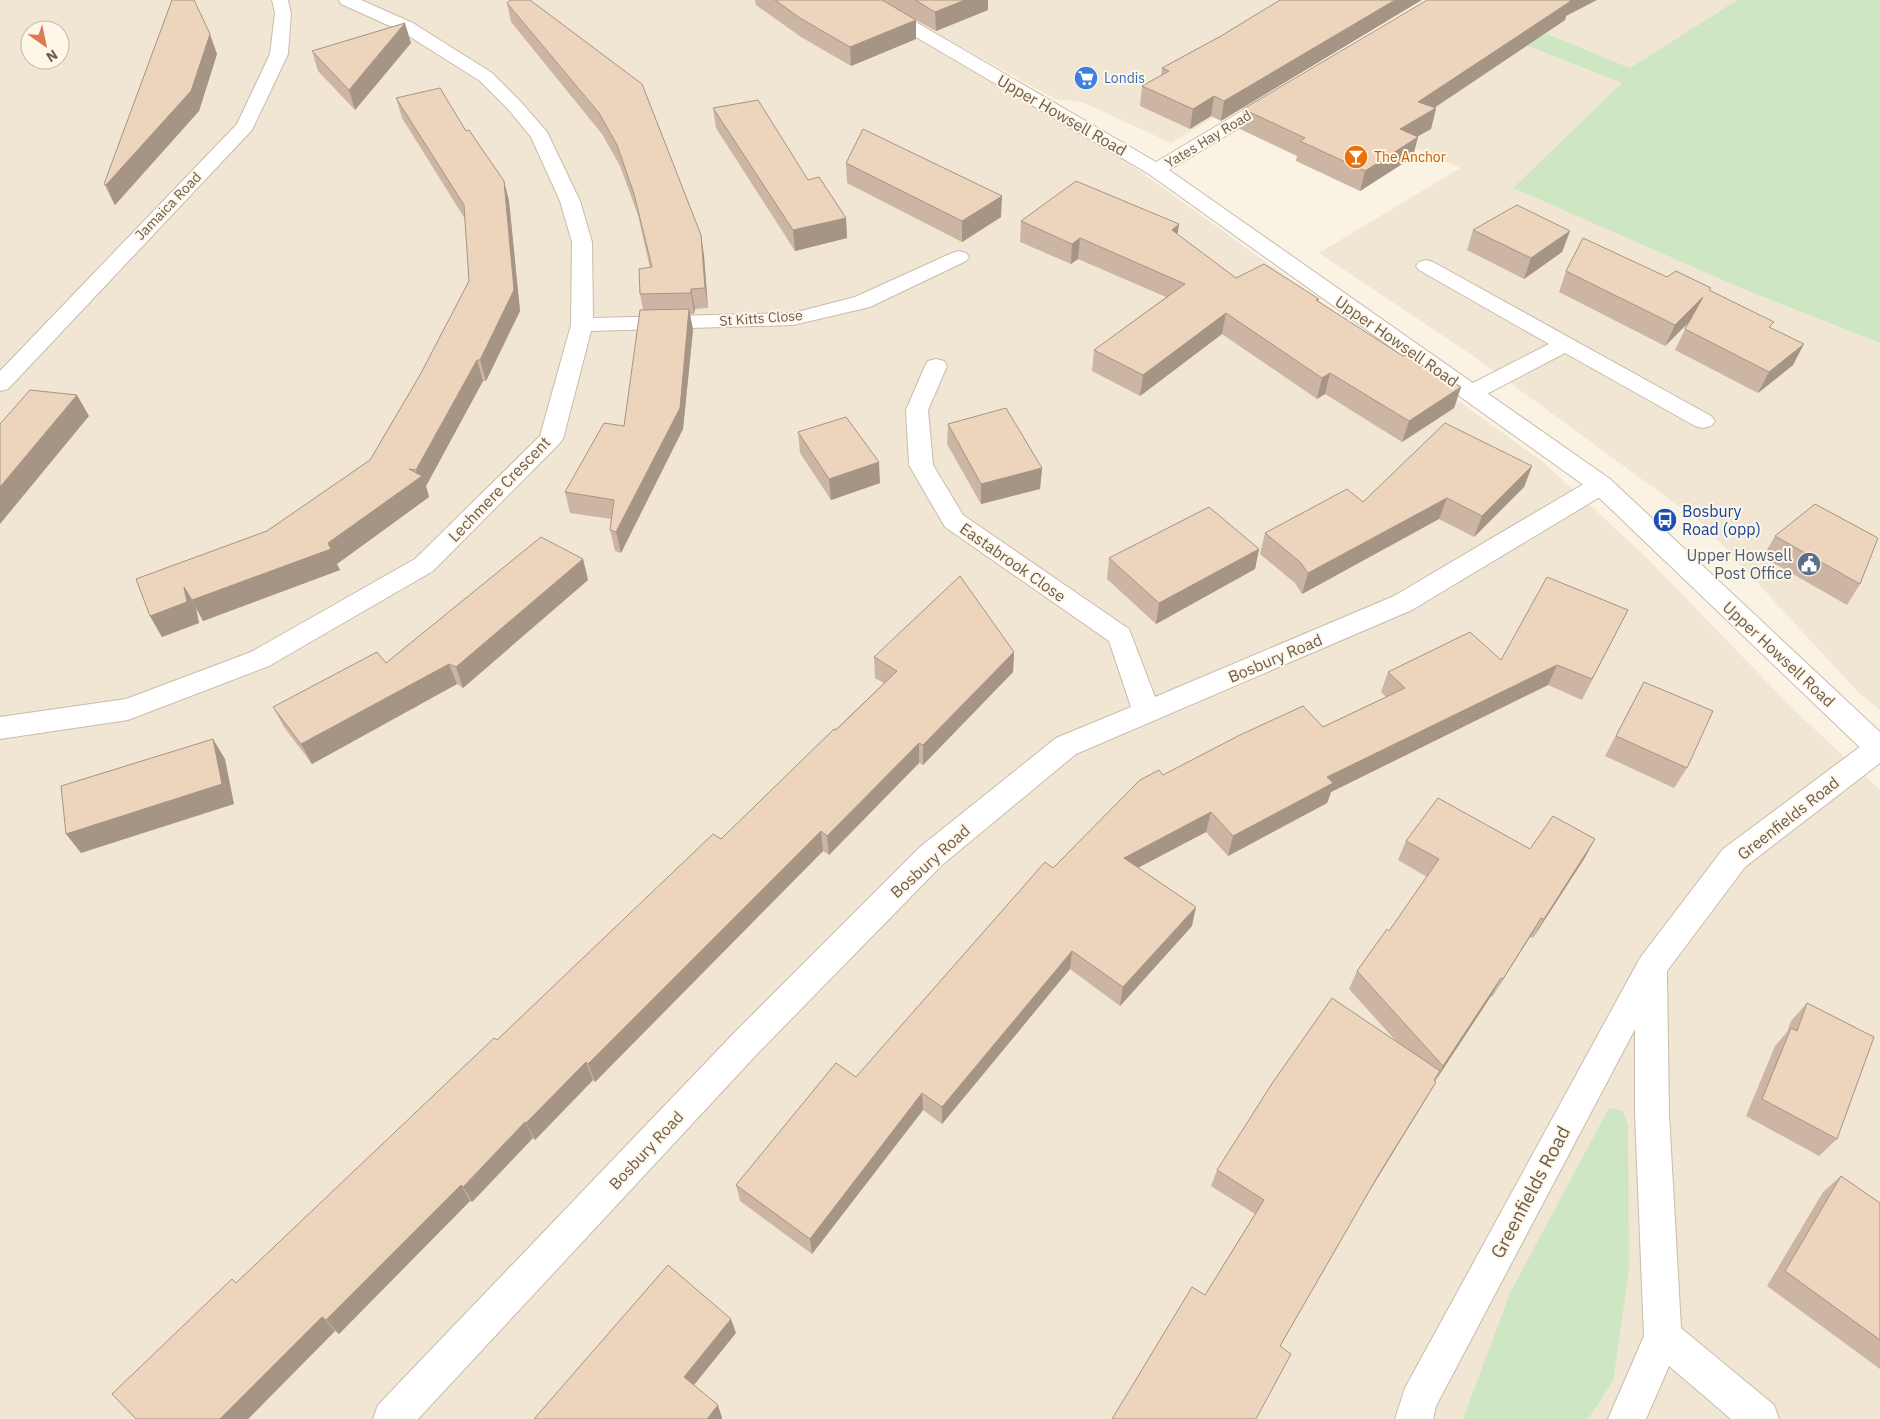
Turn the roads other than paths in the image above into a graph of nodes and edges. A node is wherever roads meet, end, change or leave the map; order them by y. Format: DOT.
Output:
graph roads {
  1 [pos="280,0"];
  2 [pos="347,0"];
  3 [pos="866,0"];
  4 [pos="1285,93"];
  5 [pos="1156,170"];
  6 [pos="959,257"];
  7 [pos="1426,266"];
  8 [pos="582,325"];
  9 [pos="1566,344"];
  10 [pos="936,366"];
  11 [pos="0,384"];
  12 [pos="1471,393"];
  13 [pos="1702,421"];
  14 [pos="1601,485"];
  15 [pos="1146,712"];
  16 [pos="0,728"];
  17 [pos="1880,748"];
  18 [pos="1650,968"];
  19 [pos="1663,1337"];
  20 [pos="392,1419"];
  21 [pos="1414,1419"];
  22 [pos="1627,1419"];
  23 [pos="1760,1419"];
  1 -- 11 [label="street, Jamaica Road"];
  2 -- 8 [label="street, Lechmere Crescent"];
  3 -- 5 [label="street, Upper Howsell Road"];
  4 -- 5 [label="street, Yates Hay Road"];
  5 -- 12 [label="street, Upper Howsell Road"];
  6 -- 8 [label="street, St Kitts Close"];
  7 -- 9 [label="street"];
  8 -- 16 [label="street, Lechmere Crescent"];
  9 -- 12 [label="street"];
  9 -- 13 [label="street"];
  10 -- 15 [label="street, Eastabrook Close"];
  12 -- 14 [label="street, Upper Howsell Road"];
  14 -- 15 [label="street, Bosbury Road"];
  14 -- 17 [label="street, Upper Howsell Road"];
  15 -- 20 [label="street, Bosbury Road"];
  17 -- 18 [label="street, Greenfields Road"];
  18 -- 19 [label="street"];
  18 -- 21 [label="street, Greenfields Road"];
  19 -- 22 [label="street"];
  19 -- 23 [label="street"];
}
